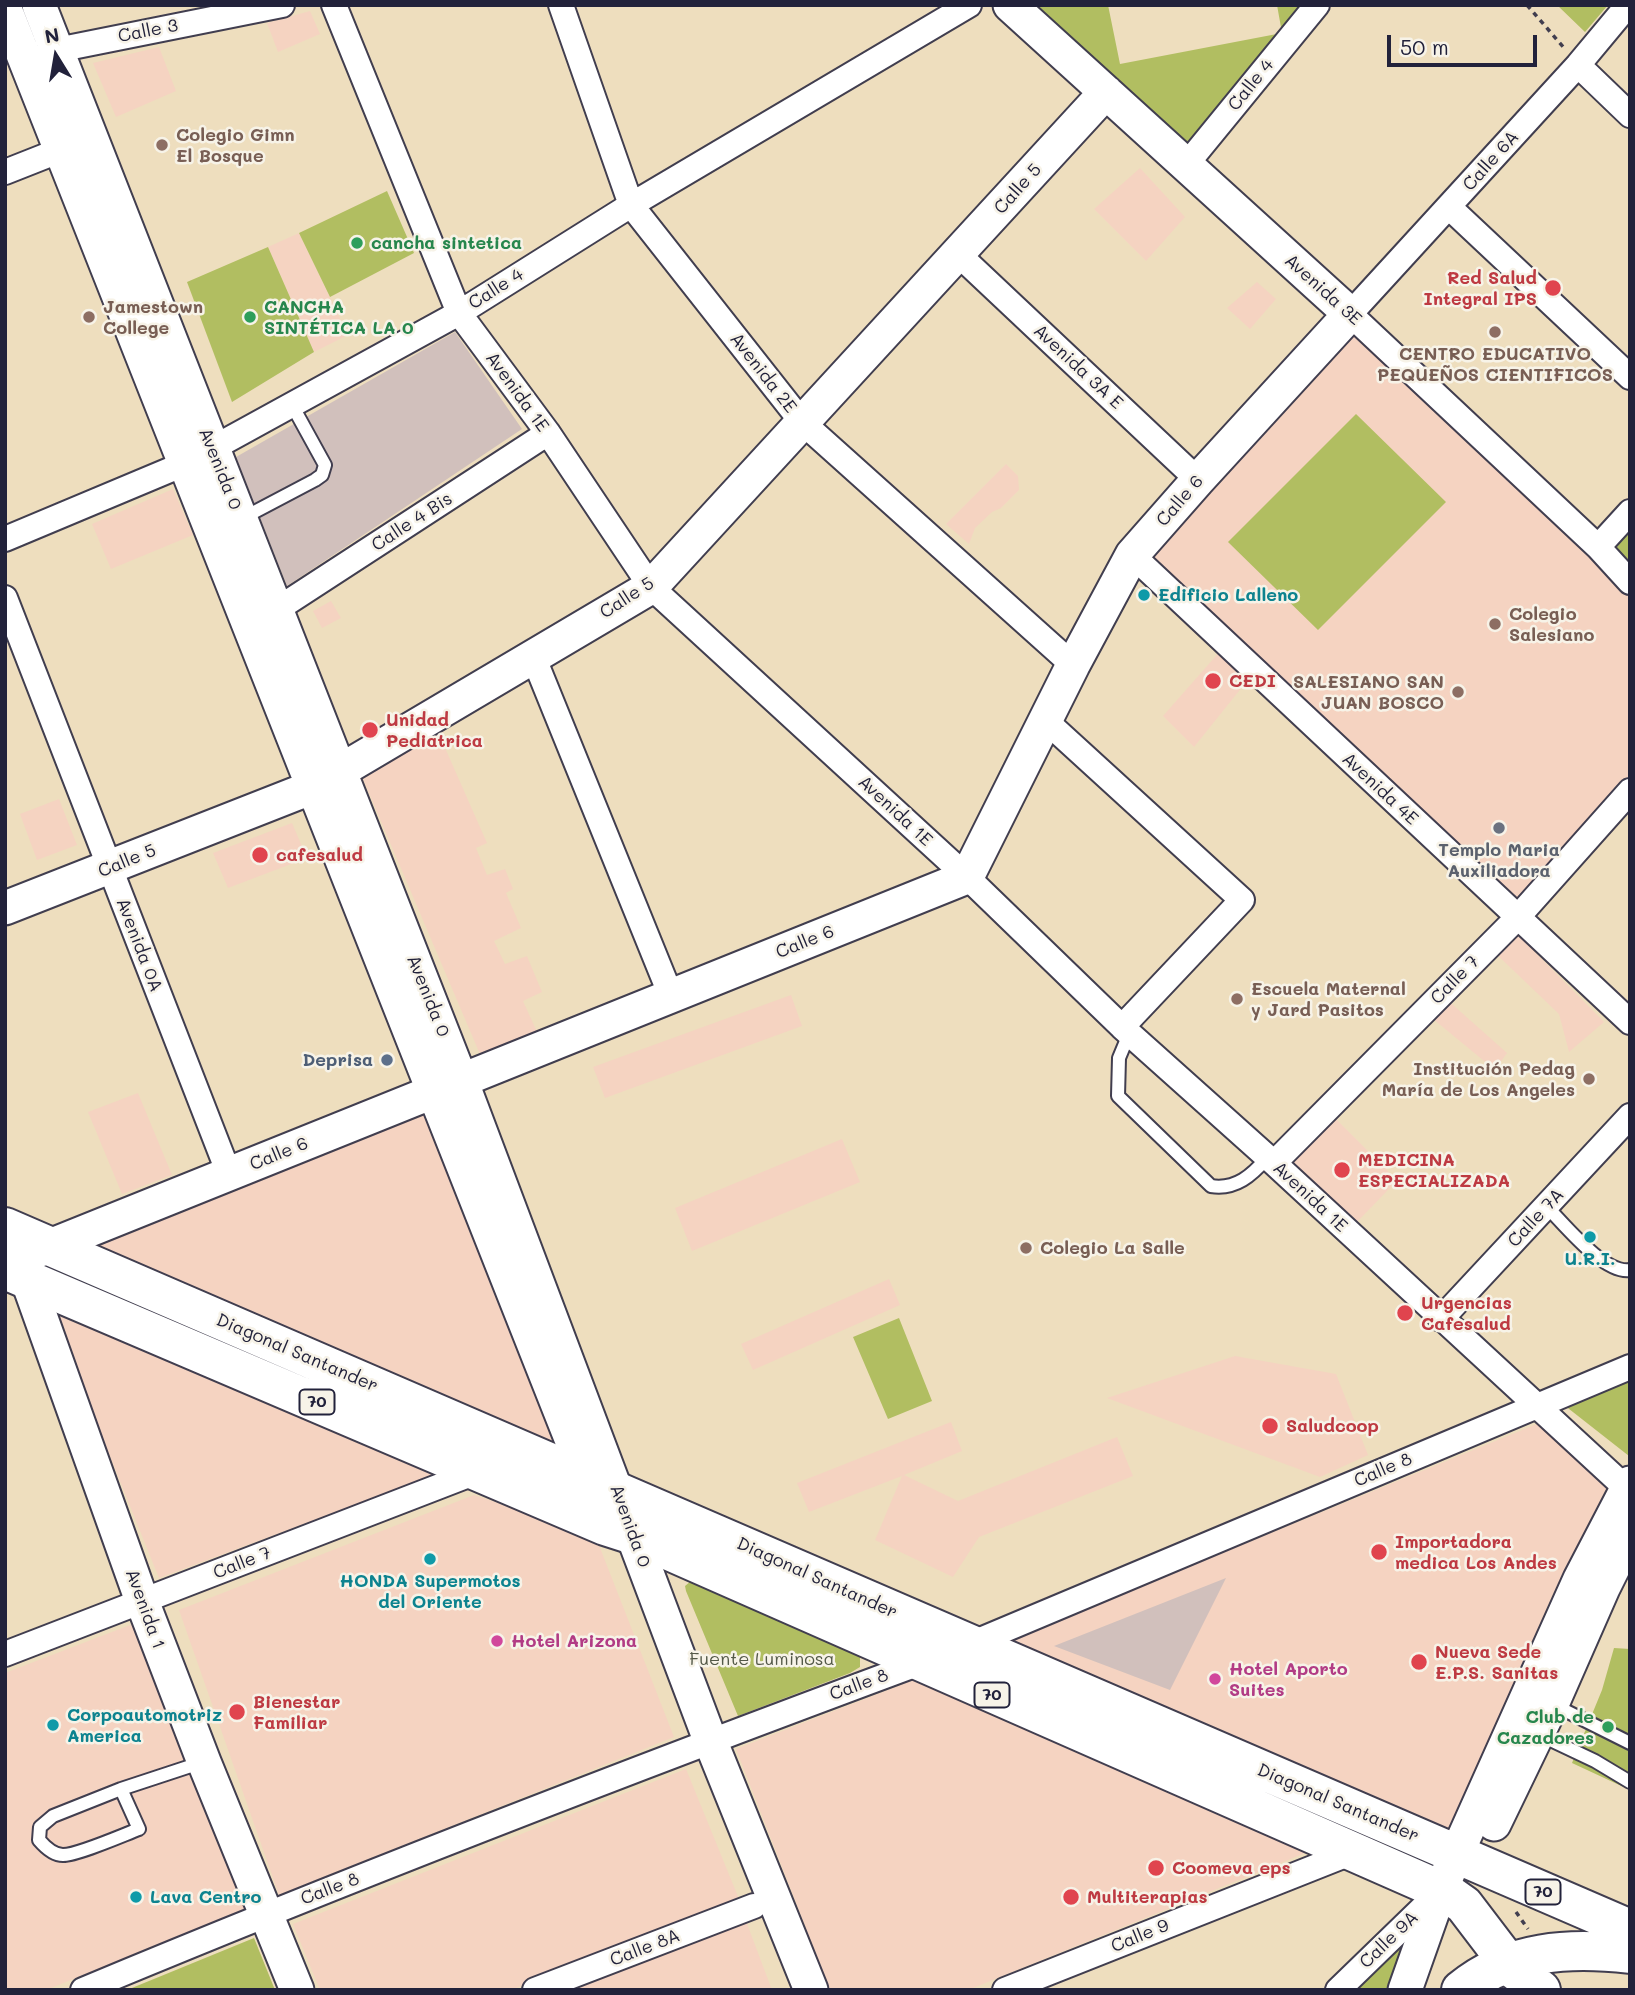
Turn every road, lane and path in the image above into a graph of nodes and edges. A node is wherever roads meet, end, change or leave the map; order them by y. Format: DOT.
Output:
graph roads {
  1 [pos="38,5"];
  2 [pos="282,5"];
  3 [pos="334,5"];
  4 [pos="561,5"];
  5 [pos="970,5"];
  6 [pos="1010,5"];
  7 [pos="1317,5"];
  8 [pos="1527,5"];
  9 [pos="1628,5"];
  10 [pos="5,9"];
  11 [pos="57,50"];
  12 [pos="1578,65"];
  13 [pos="1106,92"];
  14 [pos="1630,115"];
  15 [pos="76,144"];
  16 [pos="1186,165"];
  17 [pos="5,172"];
  18 [pos="631,205"];
  19 [pos="1449,207"];
  20 [pos="958,254"];
  21 [pos="459,313"];
  22 [pos="1350,314"];
  23 [pos="1630,377"];
  24 [pos="292,405"];
  25 [pos="802,422"];
  26 [pos="548,433"];
  27 [pos="198,457"];
  28 [pos="1198,480"];
  29 [pos="1630,512"];
  30 [pos="240,520"];
  31 [pos="5,539"];
  32 [pos="1598,547"];
  33 [pos="1132,555"];
  34 [pos="1630,582"];
  35 [pos="651,587"];
  36 [pos="5,598"];
  37 [pos="276,610"];
  38 [pos="533,656"];
  39 [pos="1073,664"];
  40 [pos="1046,722"];
  41 [pos="326,778"];
  42 [pos="1630,791"];
  43 [pos="109,868"];
  44 [pos="967,877"];
  45 [pos="5,908"];
  46 [pos="1517,918"];
  47 [pos="671,996"];
  48 [pos="1630,1022"];
  49 [pos="1126,1031"];
  50 [pos="448,1086"];
  51 [pos="1630,1116"];
  52 [pos="1271,1161"];
  53 [pos="229,1174"];
  54 [pos="1547,1207"];
  55 [pos="15,1249"];
  56 [pos="1630,1270"];
  57 [pos="1441,1320"];
  58 [pos="1630,1367"];
  59 [pos="1536,1406"];
  60 [pos="479,1471"];
  61 [pos="1628,1486"];
  62 [pos="611,1508"];
  63 [pos="1630,1534"];
  64 [pos="142,1601"];
  65 [pos="969,1645"];
  66 [pos="5,1654"];
  67 [pos="919,1663"];
  68 [pos="1552,1704"];
  69 [pos="1537,1734"];
  70 [pos="1630,1743"];
  71 [pos="701,1744"];
  72 [pos="204,1762"];
  73 [pos="1630,1782"];
  74 [pos="121,1789"];
  75 [pos="1353,1852"];
  76 [pos="1466,1859"];
  77 [pos="1449,1895"];
  78 [pos="754,1906"];
  79 [pos="267,1913"];
  80 [pos="1630,1929"];
  81 [pos="1630,1954"];
  82 [pos="1507,1963"];
  83 [pos="83,1990"];
  84 [pos="297,1990"];
  85 [pos="535,1990"];
  86 [pos="788,1990"];
  87 [pos="811,1990"];
  88 [pos="1004,1990"];
  89 [pos="1338,1990"];
  90 [pos="1405,1990"];
  91 [pos="1461,1990"];
  92 [pos="1541,1990"];
  1 -- 11 [label="street, Avenida 0"];
  2 -- 11 [label="street, Calle 3"];
  3 -- 21 [label="street, Avenida 1E"];
  4 -- 18 [label="street, Avenida 2E"];
  5 -- 18 [label="street, Calle 4"];
  6 -- 13 [label="street, Avenida 3E"];
  7 -- 16 [label="street, Calle 4"];
  8 -- 12 [label="path"];
  9 -- 12 [label="street, Calle 6A"];
  10 -- 15 [label="street, Avenida 0"];
  11 -- 15 [label="street, Avenida 0"];
  12 -- 14 [label="street"];
  12 -- 19 [label="street, Calle 6A"];
  13 -- 16 [label="street, Avenida 3E"];
  13 -- 20 [label="street, Calle 5"];
  15 -- 17 [label="street"];
  15 -- 27 [label="street, Avenida 0"];
  16 -- 22 [label="street, Avenida 3E"];
  18 -- 21 [label="street, Calle 4"];
  18 -- 25 [label="street, Avenida 2E"];
  19 -- 22 [label="street, Calle 6A"];
  19 -- 23 [label="street"];
  20 -- 25 [label="street, Calle 5"];
  20 -- 28 [label="street, Avenida 3A E"];
  21 -- 24 [label="street, Calle 4"];
  21 -- 26 [label="street, Avenida 1E"];
  22 -- 28 [label="street, Calle 6"];
  22 -- 32 [label="street, Avenida 3E"];
  24 -- 27 [label="street, Calle 4"];
  24 -- 30 [label="lane"];
  25 -- 35 [label="street, Calle 5"];
  25 -- 39 [label="street, Avenida 2E"];
  26 -- 35 [label="street, Avenida 1E"];
  26 -- 37 [label="street, Calle 4 Bis"];
  27 -- 30 [label="street, Avenida 0"];
  27 -- 31 [label="street, Calle 4"];
  27 -- 41 [label="street, Avenida 0"];
  28 -- 33 [label="street, Calle 6"];
  29 -- 32 [label="street"];
  30 -- 37 [label="street, Avenida 0"];
  32 -- 34 [label="street, Avenida 3E"];
  33 -- 39 [label="street, Calle 6"];
  33 -- 46 [label="street, Avenida 4E"];
  35 -- 38 [label="street, Calle 5"];
  35 -- 44 [label="street, Avenida 1E"];
  36 -- 43 [label="street, Avenida 0A"];
  37 -- 41 [label="street, Avenida 0"];
  38 -- 41 [label="street, Calle 5"];
  38 -- 47 [label="street"];
  39 -- 40 [label="street, Calle 6"];
  40 -- 44 [label="street, Calle 6"];
  40 -- 49 [label="street"];
  41 -- 43 [label="street, Calle 5"];
  41 -- 50 [label="street, Avenida 0"];
  42 -- 46 [label="street, Calle 7"];
  43 -- 45 [label="street, Calle 5"];
  43 -- 53 [label="street, Avenida 0A"];
  44 -- 47 [label="street, Calle 6"];
  44 -- 49 [label="street, Avenida 1E"];
  46 -- 48 [label="street, Avenida 4E"];
  46 -- 52 [label="street, Calle 7"];
  47 -- 50 [label="street, Calle 6"];
  49 -- 52 [label="street, Avenida 1E"];
  49 -- 52 [label="lane"];
  50 -- 53 [label="street, Calle 6"];
  50 -- 62 [label="street, Avenida 0"];
  51 -- 54 [label="street, Calle 7A"];
  52 -- 57 [label="street, Avenida 1E"];
  53 -- 55 [label="street, Calle 6"];
  54 -- 56 [label="lane"];
  54 -- 57 [label="street, Calle 7A"];
  55 -- 60 [label="main road, Diagonal Santander / 70"];
  55 -- 62 [label="main road, Diagonal Santander / 70"];
  55 -- 64 [label="street, Avenida 1"];
  57 -- 59 [label="street, Avenida 1E"];
  58 -- 59 [label="street, Calle 8"];
  59 -- 61 [label="street, Avenida 1E"];
  59 -- 65 [label="street, Calle 8"];
  60 -- 62 [label="main road, Diagonal Santander / 70"];
  60 -- 64 [label="street, Calle 7"];
  61 -- 76 [label="street"];
  62 -- 65 [label="main road, Diagonal Santander / 70"];
  62 -- 67 [label="main road, Diagonal Santander / 70"];
  62 -- 71 [label="street, Avenida 0"];
  63 -- 68 [label="street"];
  64 -- 66 [label="street, Calle 7"];
  64 -- 72 [label="street, Avenida 1"];
  65 -- 67 [label="street, Calle 8"];
  65 -- 76 [label="main road, Diagonal Santander / 70"];
  67 -- 71 [label="street, Calle 8"];
  67 -- 75 [label="main road, Diagonal Santander / 70"];
  68 -- 69 [label="street"];
  68 -- 70 [label="lane"];
  69 -- 73 [label="lane"];
  69 -- 76 [label="street"];
  71 -- 78 [label="street, Avenida 0"];
  71 -- 79 [label="street, Calle 8"];
  71 -- 87 [label="street, Avenida 0"];
  72 -- 74 [label="lane"];
  72 -- 79 [label="street, Avenida 1"];
  74 -- 74 [label="lane"];
  75 -- 77 [label="main road, Diagonal Santander / 70"];
  75 -- 88 [label="street, Calle 9"];
  76 -- 77 [label="street"];
  76 -- 80 [label="main road, Diagonal Santander / 70"];
  77 -- 82 [label="main road, Diagonal Santander / 70"];
  77 -- 89 [label="street, Calle 9A"];
  77 -- 90 [label="street"];
  78 -- 85 [label="street, Calle 8A"];
  78 -- 86 [label="street, Avenida 0"];
  79 -- 83 [label="street, Calle 8"];
  79 -- 84 [label="street, Avenida 1"];
  81 -- 82 [label="main road"];
  82 -- 91 [label="main road"];
  82 -- 92 [label="main road, Diagonal Santander / 70"];
}
